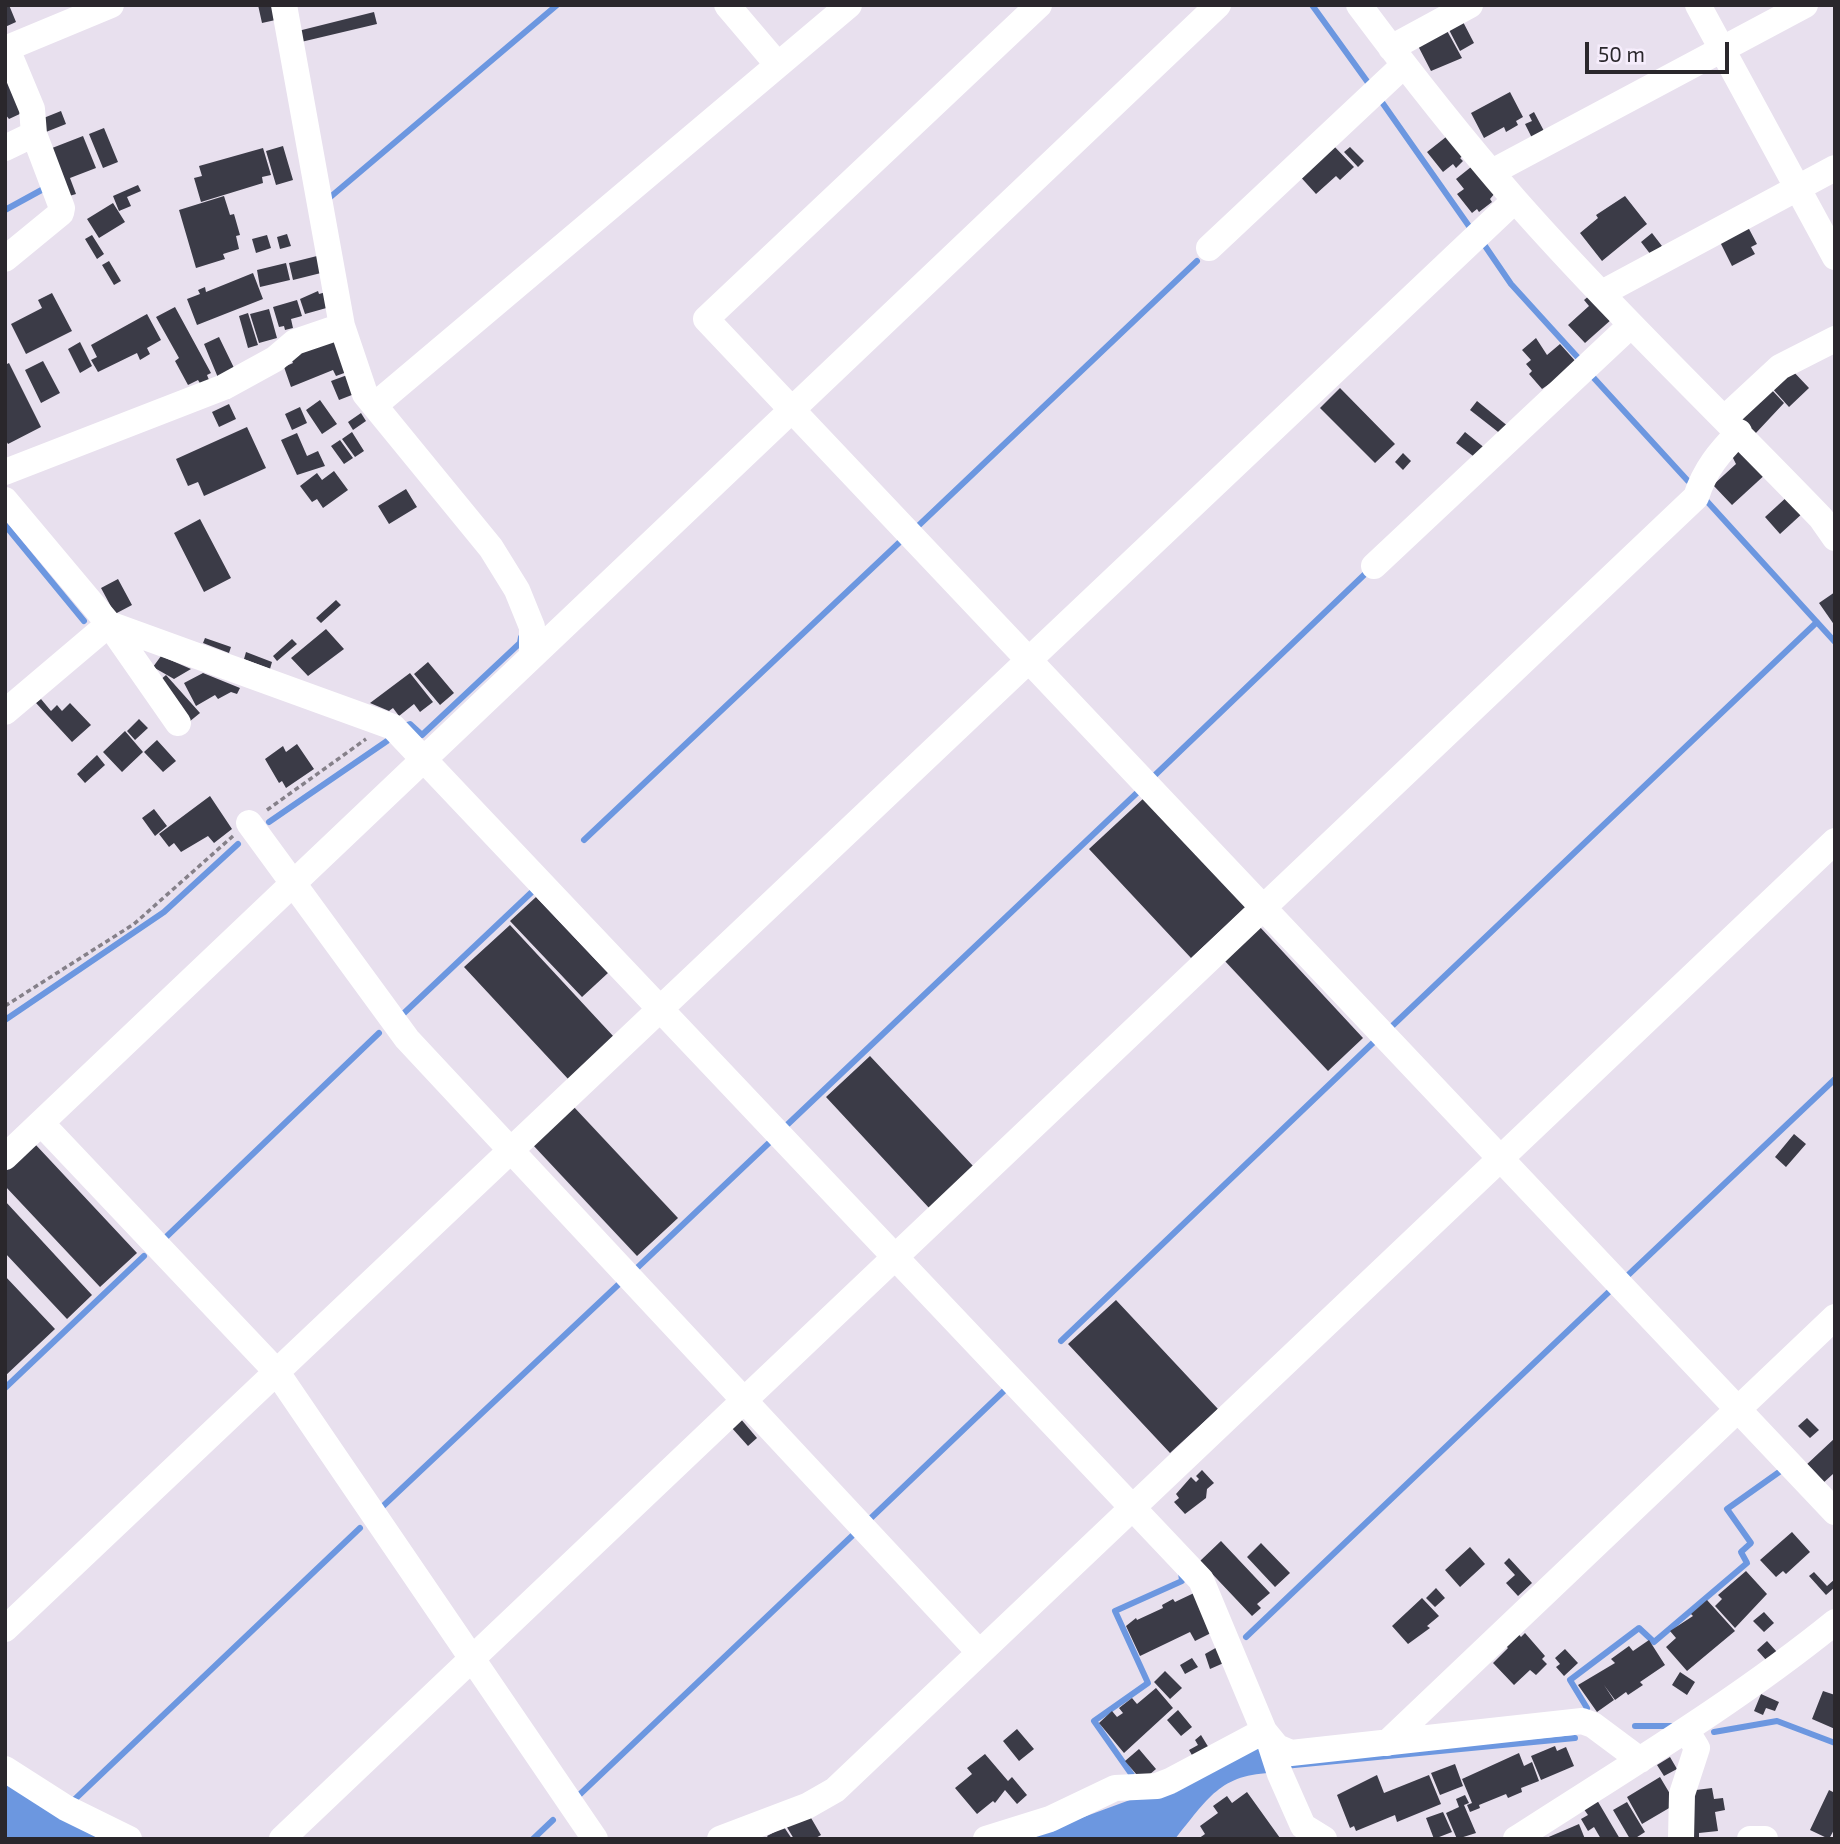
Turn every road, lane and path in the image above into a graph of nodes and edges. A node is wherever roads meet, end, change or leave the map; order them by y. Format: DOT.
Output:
graph roads {
  1 [pos="111,5"];
  2 [pos="285,5"];
  3 [pos="727,5"];
  4 [pos="849,5"];
  5 [pos="1039,5"];
  6 [pos="1218,5"];
  7 [pos="1359,5"];
  8 [pos="1470,5"];
  9 [pos="1698,5"];
  10 [pos="1805,5"];
  11 [pos="6,49"];
  12 [pos="1722,50"];
  13 [pos="1398,57"];
  14 [pos="778,65"];
  15 [pos="34,134"];
  16 [pos="5,148"];
  17 [pos="1835,168"];
  18 [pos="1492,172"];
  19 [pos="1797,188"];
  20 [pos="1515,200"];
  21 [pos="1209,248"];
  22 [pos="1835,257"];
  23 [pos="5,259"];
  24 [pos="1602,293"];
  25 [pos="1631,325"];
  26 [pos="342,326"];
  27 [pos="1835,339"];
  28 [pos="374,405"];
  29 [pos="793,409"];
  30 [pos="1732,425"];
  31 [pos="5,472"];
  32 [pos="5,500"];
  33 [pos="1830,520"];
  34 [pos="1374,566"];
  35 [pos="109,624"];
  36 [pos="532,656"];
  37 [pos="1028,659"];
  38 [pos="5,712"];
  39 [pos="178,723"];
  40 [pos="387,724"];
  41 [pos="424,760"];
  42 [pos="249,823"];
  43 [pos="1835,841"];
  44 [pos="291,882"];
  45 [pos="1265,907"];
  46 [pos="5,1006"];
  47 [pos="659,1009"];
  48 [pos="41,1123"];
  49 [pos="510,1150"];
  50 [pos="5,1157"];
  51 [pos="1501,1158"];
  52 [pos="896,1258"];
  53 [pos="1835,1317"];
  54 [pos="276,1371"];
  55 [pos="745,1400"];
  56 [pos="1738,1409"];
  57 [pos="1132,1508"];
  58 [pos="1835,1511"];
  59 [pos="1835,1622"];
  60 [pos="5,1629"];
  61 [pos="979,1652"];
  62 [pos="472,1658"];
  63 [pos="1686,1730"];
  64 [pos="1387,1743"];
  65 [pos="1272,1752"];
  66 [pos="1640,1760"];
  67 [pos="5,1769"];
  68 [pos="129,1839"];
  69 [pos="282,1839"];
  70 [pos="595,1839"];
  71 [pos="720,1839"];
  72 [pos="986,1839"];
  73 [pos="1324,1839"];
  74 [pos="1516,1839"];
  75 [pos="1681,1839"];
  76 [pos="1750,1839"];
  77 [pos="1765,1839"];
  1 -- 11 [label="street"];
  2 -- 26 [label="street"];
  3 -- 14 [label="street"];
  4 -- 14 [label="street"];
  5 -- 29 [label="street"];
  6 -- 29 [label="street"];
  7 -- 13 [label="street"];
  8 -- 13 [label="street"];
  9 -- 12 [label="street"];
  10 -- 12 [label="street"];
  11 -- 15 [label="street"];
  12 -- 18 [label="street"];
  12 -- 19 [label="street"];
  13 -- 18 [label="street"];
  13 -- 21 [label="street"];
  14 -- 28 [label="street"];
  15 -- 16 [label="street"];
  15 -- 23 [label="street"];
  17 -- 19 [label="street"];
  18 -- 20 [label="street"];
  19 -- 22 [label="street"];
  19 -- 24 [label="street"];
  20 -- 24 [label="street"];
  20 -- 37 [label="street"];
  24 -- 25 [label="street"];
  25 -- 30 [label="street"];
  25 -- 34 [label="street"];
  26 -- 28 [label="street"];
  26 -- 31 [label="street"];
  27 -- 30 [label="street"];
  28 -- 36 [label="street"];
  29 -- 36 [label="street"];
  29 -- 37 [label="street"];
  30 -- 33 [label="street"];
  30 -- 45 [label="street"];
  32 -- 35 [label="street"];
  35 -- 38 [label="street"];
  35 -- 39 [label="street"];
  35 -- 40 [label="street"];
  36 -- 41 [label="street"];
  37 -- 45 [label="street"];
  37 -- 47 [label="street"];
  40 -- 41 [label="street"];
  40 -- 42 [label="path"];
  41 -- 44 [label="street"];
  41 -- 47 [label="street"];
  42 -- 44 [label="street"];
  42 -- 46 [label="path"];
  43 -- 51 [label="street"];
  44 -- 48 [label="street"];
  44 -- 49 [label="street"];
  45 -- 51 [label="street"];
  45 -- 52 [label="street"];
  47 -- 49 [label="street"];
  47 -- 52 [label="street"];
  48 -- 50 [label="street"];
  48 -- 54 [label="street"];
  49 -- 54 [label="street"];
  49 -- 55 [label="street"];
  51 -- 56 [label="street"];
  51 -- 57 [label="street"];
  52 -- 55 [label="street"];
  52 -- 57 [label="street"];
  53 -- 56 [label="street"];
  54 -- 60 [label="street"];
  54 -- 62 [label="street"];
  55 -- 61 [label="street"];
  55 -- 62 [label="street"];
  56 -- 58 [label="street"];
  56 -- 64 [label="street"];
  57 -- 61 [label="street"];
  57 -- 65 [label="street"];
  59 -- 63 [label="street"];
  61 -- 71 [label="street"];
  62 -- 69 [label="street"];
  62 -- 70 [label="street"];
  63 -- 66 [label="street"];
  63 -- 75 [label="street"];
  64 -- 65 [label="street"];
  64 -- 66 [label="street"];
  65 -- 72 [label="street"];
  65 -- 73 [label="street"];
  66 -- 74 [label="street"];
  67 -- 68 [label="street"];
  76 -- 77 [label="street"];
}
